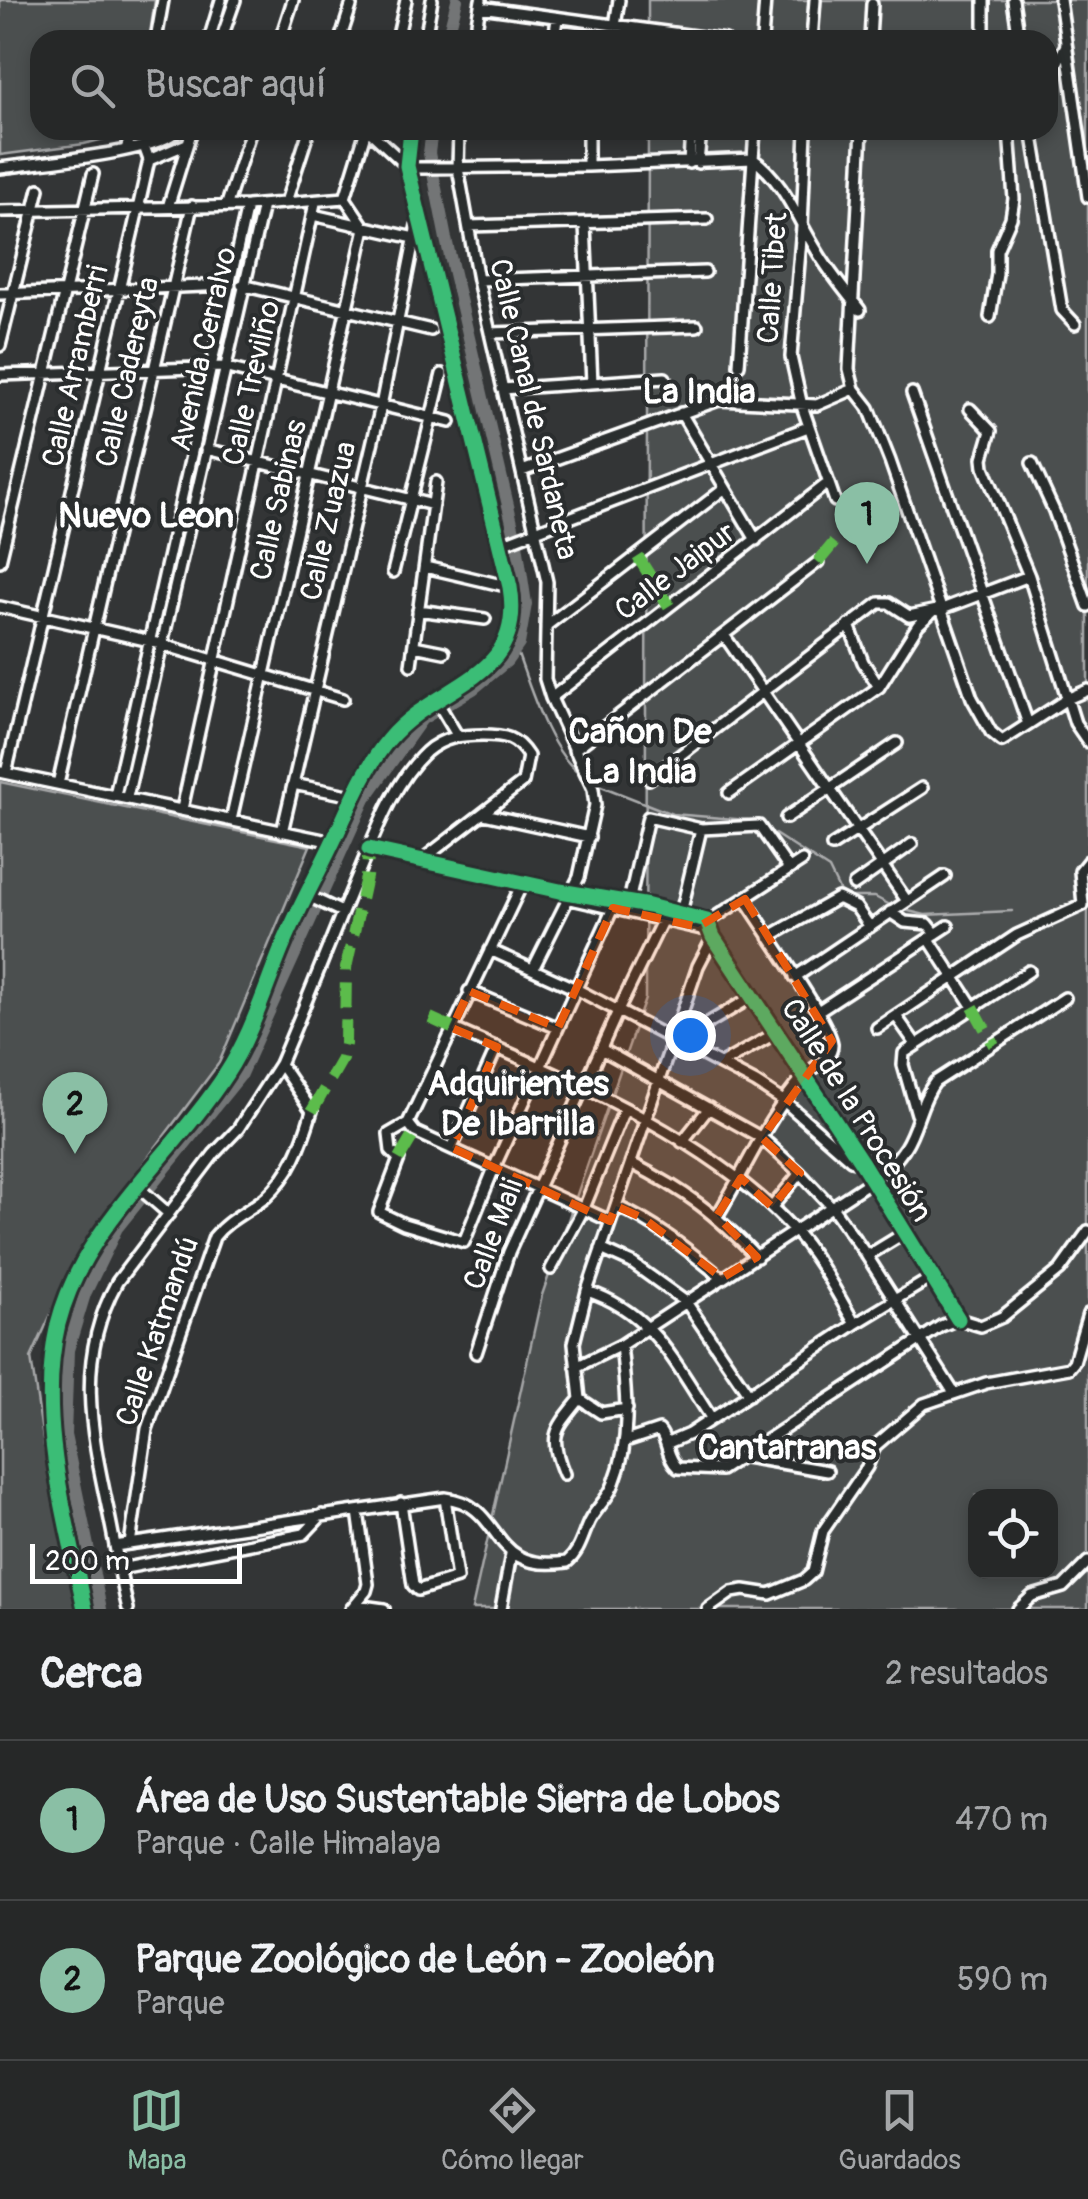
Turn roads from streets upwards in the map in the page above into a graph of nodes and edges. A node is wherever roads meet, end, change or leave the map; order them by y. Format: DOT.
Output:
graph roads {
  1 [pos="163,0"];
  2 [pos="221,0"];
  3 [pos="235,0"];
  4 [pos="294,0"];
  5 [pos="406,0"];
  6 [pos="432,0"];
  7 [pos="619,0"];
  8 [pos="765,0"];
  9 [pos="984,0"];
  10 [pos="1013,0"];
  11 [pos="1060,0"];
  12 [pos="816,1"];
  13 [pos="481,4"];
  14 [pos="872,4"];
  15 [pos="351,6"];
  16 [pos="558,19"];
  17 [pos="615,26"];
  18 [pos="632,28"];
  19 [pos="158,30"];
  20 [pos="212,30"];
  21 [pos="224,30"];
  22 [pos="284,30"];
  23 [pos="343,30"];
  24 [pos="399,30"];
  25 [pos="427,30"];
  26 [pos="476,30"];
  27 [pos="556,30"];
  28 [pos="645,30"];
  29 [pos="763,30"];
  30 [pos="813,30"];
  31 [pos="871,30"];
  32 [pos="984,30"];
  33 [pos="1018,30"];
  34 [pos="1067,42"];
  35 [pos="1058,61"];
  36 [pos="129,140"];
  37 [pos="163,140"];
  38 [pos="188,140"];
  39 [pos="247,140"];
  40 [pos="306,140"];
  41 [pos="364,140"];
  42 [pos="378,140"];
  43 [pos="410,140"];
  44 [pos="459,140"];
  45 [pos="588,140"];
  46 [pos="692,140"];
  47 [pos="698,140"];
  48 [pos="754,140"];
  49 [pos="806,140"];
  50 [pos="861,140"];
  51 [pos="1009,140"];
  52 [pos="1034,140"];
  53 [pos="186,144"];
  54 [pos="144,146"];
  55 [pos="126,149"];
  56 [pos="753,159"];
  57 [pos="149,160"];
  58 [pos="694,163"];
  59 [pos="407,166"];
  60 [pos="588,166"];
  61 [pos="0,168"];
  62 [pos="458,168"];
  63 [pos="93,174"];
  64 [pos="39,188"];
  65 [pos="1088,197"];
  66 [pos="345,198"];
  67 [pos="286,202"];
  68 [pos="314,202"];
  69 [pos="227,204"];
  70 [pos="263,205"];
  71 [pos="192,206"];
  72 [pos="247,206"];
  73 [pos="168,207"];
  74 [pos="86,209"];
  75 [pos="138,209"];
  76 [pos="34,210"];
  77 [pos="0,212"];
  78 [pos="313,215"];
  79 [pos="707,219"];
  80 [pos="418,220"];
  81 [pos="585,224"];
  82 [pos="469,226"];
  83 [pos="802,227"];
  84 [pos="365,228"];
  85 [pos="414,238"];
  86 [pos="705,272"];
  87 [pos="588,276"];
  88 [pos="478,280"];
  89 [pos="230,285"];
  90 [pos="242,285"];
  91 [pos="172,288"];
  92 [pos="119,289"];
  93 [pos="65,291"];
  94 [pos="12,293"];
  95 [pos="0,294"];
  96 [pos="296,297"];
  97 [pos="852,300"];
  98 [pos="347,310"];
  99 [pos="860,310"];
  100 [pos="990,317"];
  101 [pos="398,322"];
  102 [pos="1075,324"];
  103 [pos="696,326"];
  104 [pos="431,330"];
  105 [pos="590,330"];
  106 [pos="490,334"];
  107 [pos="0,346"];
  108 [pos="738,365"];
  109 [pos="217,368"];
  110 [pos="153,370"];
  111 [pos="100,371"];
  112 [pos="46,374"];
  113 [pos="442,374"];
  114 [pos="0,376"];
  115 [pos="665,378"];
  116 [pos="278,381"];
  117 [pos="592,383"];
  118 [pos="502,389"];
  119 [pos="854,390"];
  120 [pos="328,393"];
  121 [pos="912,393"];
  122 [pos="381,406"];
  123 [pos="802,406"];
  124 [pos="970,409"];
  125 [pos="681,412"];
  126 [pos="431,418"];
  127 [pos="450,422"];
  128 [pos="808,427"];
  129 [pos="206,448"];
  130 [pos="1032,463"];
  131 [pos="258,464"];
  132 [pos="709,465"];
  133 [pos="522,471"];
  134 [pos="309,476"];
  135 [pos="436,482"];
  136 [pos="828,483"];
  137 [pos="360,489"];
  138 [pos="724,489"];
  139 [pos="410,500"];
  140 [pos="835,501"];
  141 [pos="433,505"];
  142 [pos="533,534"];
  143 [pos="756,540"];
  144 [pos="503,544"];
  145 [pos="0,561"];
  146 [pos="818,562"];
  147 [pos="425,567"];
  148 [pos="393,572"];
  149 [pos="1029,576"];
  150 [pos="510,586"];
  151 [pos="982,594"];
  152 [pos="1088,606"];
  153 [pos="0,607"];
  154 [pos="418,610"];
  155 [pos="938,610"];
  156 [pos="42,616"];
  157 [pos="485,619"];
  158 [pos="546,626"];
  159 [pos="849,626"];
  160 [pos="93,627"];
  161 [pos="724,636"];
  162 [pos="155,643"];
  163 [pos="414,646"];
  164 [pos="444,652"];
  165 [pos="212,661"];
  166 [pos="412,665"];
  167 [pos="263,675"];
  168 [pos="879,686"];
  169 [pos="1088,690"];
  170 [pos="314,691"];
  171 [pos="763,691"];
  172 [pos="551,698"];
  173 [pos="343,699"];
  174 [pos="1067,699"];
  175 [pos="438,702"];
  176 [pos="1088,715"];
  177 [pos="1075,723"];
  178 [pos="1028,724"];
  179 [pos="458,736"];
  180 [pos="1088,742"];
  181 [pos="896,743"];
  182 [pos="797,744"];
  183 [pos="574,750"];
  184 [pos="3,773"];
  185 [pos="649,779"];
  186 [pos="58,784"];
  187 [pos="293,784"];
  188 [pos="922,788"];
  189 [pos="828,789"];
  190 [pos="729,793"];
  191 [pos="115,795"];
  192 [pos="353,796"];
  193 [pos="127,797"];
  194 [pos="182,808"];
  195 [pos="484,814"];
  196 [pos="786,818"];
  197 [pos="231,820"];
  198 [pos="701,829"];
  199 [pos="858,830"];
  200 [pos="282,832"];
  201 [pos="588,838"];
  202 [pos="333,842"];
  203 [pos="912,844"];
  204 [pos="832,846"];
  205 [pos="369,849"];
  206 [pos="422,860"];
  207 [pos="802,860"];
  208 [pos="1088,861"];
  209 [pos="882,866"];
  210 [pos="790,869"];
  211 [pos="946,876"];
  212 [pos="523,882"];
  213 [pos="854,885"];
  214 [pos="567,894"];
  215 [pos="310,896"];
  216 [pos="745,899"];
  217 [pos="907,901"];
  218 [pos="629,902"];
  219 [pos="613,908"];
  220 [pos="339,910"];
  221 [pos="890,912"];
  222 [pos="682,914"];
  223 [pos="664,919"];
  224 [pos="948,926"];
  225 [pos="870,927"];
  226 [pos="708,929"];
  227 [pos="933,937"];
  228 [pos="769,938"];
  229 [pos="490,950"];
  230 [pos="533,969"];
  231 [pos="1029,971"];
  232 [pos="952,976"];
  233 [pos="794,977"];
  234 [pos="578,990"];
  235 [pos="469,992"];
  236 [pos="752,997"];
  237 [pos="1064,998"];
  238 [pos="973,1007"];
  239 [pos="618,1010"];
  240 [pos="818,1012"];
  241 [pos="896,1016"];
  242 [pos="452,1028"];
  243 [pos="558,1028"];
  244 [pos="877,1028"];
  245 [pos="776,1033"];
  246 [pos="675,1039"];
  247 [pos="916,1043"];
  248 [pos="497,1048"];
  249 [pos="601,1049"];
  250 [pos="280,1064"];
  251 [pos="720,1064"];
  252 [pos="540,1068"];
  253 [pos="804,1076"];
  254 [pos="657,1082"];
  255 [pos="583,1089"];
  256 [pos="785,1102"];
  257 [pos="708,1108"];
  258 [pos="624,1110"];
  259 [pos="918,1117"];
  260 [pos="644,1119"];
  261 [pos="834,1122"];
  262 [pos="408,1123"];
  263 [pos="824,1135"];
  264 [pos="762,1138"];
  265 [pos="682,1142"];
  266 [pos="452,1148"];
  267 [pos="631,1163"];
  268 [pos="862,1163"];
  269 [pos="494,1168"];
  270 [pos="800,1173"];
  271 [pos="741,1178"];
  272 [pos="871,1182"];
  273 [pos="537,1187"];
  274 [pos="141,1190"];
  275 [pos="616,1206"];
  276 [pos="772,1207"];
  277 [pos="832,1207"];
  278 [pos="584,1208"];
  279 [pos="166,1212"];
  280 [pos="718,1216"];
  281 [pos="610,1221"];
  282 [pos="794,1230"];
  283 [pos="1088,1231"];
  284 [pos="902,1234"];
  285 [pos="601,1249"];
  286 [pos="867,1256"];
  287 [pos="757,1257"];
  288 [pos="552,1269"];
  289 [pos="722,1278"];
  290 [pos="931,1278"];
  291 [pos="587,1291"];
  292 [pos="895,1300"];
  293 [pos="686,1302"];
  294 [pos="1088,1314"];
  295 [pos="958,1319"];
  296 [pos="855,1324"];
  297 [pos="648,1326"];
  298 [pos="921,1338"];
  299 [pos="621,1345"];
  300 [pos="476,1353"];
  301 [pos="576,1367"];
  302 [pos="954,1393"];
  303 [pos="749,1395"];
  304 [pos="580,1399"];
  305 [pos="628,1410"];
  306 [pos="712,1419"];
  307 [pos="626,1441"];
  308 [pos="668,1444"];
  309 [pos="745,1457"];
  310 [pos="827,1471"];
  311 [pos="564,1474"];
  312 [pos="445,1498"];
  313 [pos="401,1503"];
  314 [pos="358,1511"];
  315 [pos="322,1516"];
  316 [pos="130,1544"];
  317 [pos="115,1546"];
  318 [pos="510,1554"];
  319 [pos="1088,1562"];
  320 [pos="120,1568"];
  321 [pos="353,1607"];
  322 [pos="85,1609"];
  323 [pos="128,1609"];
  324 [pos="384,1609"];
  325 [pos="501,1609"];
  326 [pos="708,1609"];
  327 [pos="1018,1609"];
  1 -- 19 [label="street"];
  2 -- 20 [label="street"];
  3 -- 21 [label="street"];
  4 -- 22 [label="street"];
  5 -- 24 [label="street"];
  6 -- 25 [label="street"];
  7 -- 17 [label="street"];
  8 -- 29 [label="street"];
  9 -- 32 [label="street"];
  10 -- 33 [label="street"];
  11 -- 34 [label="street"];
  12 -- 30 [label="street"];
  13 -- 16 [label="street"];
  13 -- 26 [label="street"];
  14 -- 31 [label="street"];
  15 -- 23 [label="street"];
  16 -- 17 [label="street"];
  16 -- 27 [label="street"];
  17 -- 18 [label="street"];
  18 -- 28 [label="street"];
  34 -- 35 [label="street"];
  34 -- 65 [label="street"];
  36 -- 55 [label="street"];
  37 -- 54 [label="street"];
  38 -- 53 [label="street"];
  39 -- 69 [label="street"];
  40 -- 67 [label="street"];
  41 -- 66 [label="street"];
  42 -- 59 [label="street"];
  43 -- 59 [label="street"];
  44 -- 62 [label="street, Calle Canal de Sardaneta"];
  45 -- 60 [label="street"];
  46 -- 58 [label="street"];
  47 -- 58 [label="street"];
  48 -- 56 [label="street"];
  49 -- 83 [label="street, Calle Tibet"];
  50 -- 97 [label="street"];
  51 -- 100 [label="street"];
  52 -- 102 [label="street"];
  53 -- 57 [label="street"];
  53 -- 73 [label="street"];
  54 -- 55 [label="street"];
  54 -- 57 [label="street"];
  55 -- 61 [label="street"];
  56 -- 58 [label="street"];
  56 -- 83 [label="street"];
  56 -- 108 [label="street"];
  57 -- 75 [label="street, Calle Arramberri"];
  58 -- 60 [label="street"];
  59 -- 62 [label="street"];
  59 -- 80 [label="street"];
  60 -- 62 [label="street"];
  62 -- 82 [label="street, Calle Canal de Sardaneta"];
  63 -- 74 [label="street"];
  64 -- 76 [label="street"];
  66 -- 68 [label="street"];
  66 -- 84 [label="street"];
  67 -- 68 [label="street"];
  67 -- 70 [label="street"];
  68 -- 78 [label="street, Calle Trevilño"];
  69 -- 71 [label="street"];
  69 -- 72 [label="street"];
  70 -- 72 [label="street"];
  70 -- 90 [label="street, Avenida Cerralvo"];
  71 -- 73 [label="street"];
  71 -- 91 [label="street, Calle Cadereyta"];
  72 -- 89 [label="street, Avenida Cerralvo"];
  73 -- 75 [label="street"];
  74 -- 75 [label="street"];
  74 -- 76 [label="street"];
  74 -- 93 [label="street"];
  75 -- 92 [label="street, Calle Arramberri"];
  76 -- 77 [label="street"];
  76 -- 94 [label="street"];
  78 -- 84 [label="street"];
  78 -- 96 [label="street, Calle Trevilño"];
  79 -- 81 [label="street"];
  80 -- 85 [label="street, Calle Zuazua"];
  80 -- 144 [label="street"];
  81 -- 82 [label="street"];
  81 -- 87 [label="street"];
  82 -- 88 [label="street, Calle Canal de Sardaneta"];
  83 -- 97 [label="street"];
  83 -- 123 [label="street, Calle Tibet"];
  84 -- 85 [label="street"];
  84 -- 98 [label="street, Calle Sabinas"];
  85 -- 101 [label="street, Calle Zuazua"];
  86 -- 87 [label="street"];
  87 -- 88 [label="street"];
  87 -- 105 [label="street"];
  88 -- 106 [label="street, Calle Canal de Sardaneta"];
  89 -- 91 [label="street"];
  89 -- 109 [label="street, Avenida Cerralvo"];
  90 -- 96 [label="street"];
  90 -- 109 [label="street, Avenida Cerralvo"];
  91 -- 92 [label="street"];
  91 -- 110 [label="street, Calle Cadereyta"];
  92 -- 93 [label="street"];
  92 -- 111 [label="street, Calle Arramberri"];
  93 -- 94 [label="street"];
  93 -- 112 [label="street"];
  94 -- 95 [label="street"];
  94 -- 107 [label="street"];
  96 -- 98 [label="street"];
  96 -- 116 [label="street, Calle Trevilño"];
  97 -- 99 [label="street"];
  97 -- 119 [label="street"];
  98 -- 101 [label="street"];
  98 -- 120 [label="street, Calle Sabinas"];
  101 -- 104 [label="street"];
  101 -- 122 [label="street, Calle Zuazua"];
  103 -- 105 [label="street"];
  105 -- 106 [label="street"];
  105 -- 117 [label="street"];
  106 -- 118 [label="street, Calle Canal de Sardaneta"];
  109 -- 110 [label="street"];
  109 -- 116 [label="street"];
  109 -- 129 [label="street, Avenida Cerralvo"];
  109 -- 162 [label="street, Avenida Cerralvo"];
  110 -- 111 [label="street"];
  110 -- 160 [label="street, Calle Cadereyta"];
  111 -- 112 [label="street"];
  111 -- 156 [label="street, Calle Arramberri"];
  112 -- 114 [label="street"];
  112 -- 145 [label="street"];
  113 -- 126 [label="street"];
  115 -- 117 [label="street"];
  116 -- 120 [label="street"];
  116 -- 131 [label="street, Calle Trevilño"];
  117 -- 118 [label="street"];
  118 -- 133 [label="street, Calle Canal de Sardaneta"];
  119 -- 123 [label="street"];
  119 -- 155 [label="street"];
  120 -- 122 [label="street"];
  120 -- 134 [label="street, Calle Sabinas"];
  121 -- 151 [label="street"];
  122 -- 126 [label="street"];
  122 -- 137 [label="street, Calle Zuazua"];
  123 -- 125 [label="street"];
  123 -- 128 [label="street, Calle Tibet"];
  124 -- 149 [label="street"];
  125 -- 132 [label="street"];
  125 -- 133 [label="street"];
  126 -- 127 [label="street"];
  126 -- 139 [label="street"];
  128 -- 132 [label="street"];
  128 -- 136 [label="street, Calle Tibet"];
  129 -- 131 [label="street"];
  129 -- 162 [label="street, Avenida Cerralvo"];
  130 -- 152 [label="street"];
  131 -- 134 [label="street"];
  131 -- 165 [label="street, Calle Trevilño"];
  132 -- 138 [label="street"];
  132 -- 142 [label="street"];
  133 -- 142 [label="street, Calle Canal de Sardaneta"];
  134 -- 137 [label="street"];
  134 -- 167 [label="street, Calle Sabinas"];
  135 -- 141 [label="street"];
  136 -- 140 [label="street, Calle Tibet"];
  136 -- 143 [label="street, Calle Jaipur"];
  137 -- 139 [label="street"];
  137 -- 170 [label="street, Calle Zuazua"];
  138 -- 143 [label="street"];
  138 -- 158 [label="street"];
  139 -- 141 [label="street"];
  139 -- 148 [label="street"];
  141 -- 147 [label="street"];
  142 -- 144 [label="street"];
  142 -- 158 [label="street, Calle Canal de Sardaneta"];
  143 -- 172 [label="street, Calle Jaipur"];
  144 -- 150 [label="street"];
  146 -- 161 [label="street"];
  147 -- 150 [label="street"];
  147 -- 154 [label="street"];
  149 -- 151 [label="street"];
  149 -- 174 [label="street"];
  150 -- 175 [label="street"];
  151 -- 155 [label="street"];
  151 -- 178 [label="street"];
  153 -- 156 [label="street"];
  154 -- 157 [label="street"];
  154 -- 163 [label="street"];
  155 -- 159 [label="street"];
  155 -- 168 [label="street"];
  155 -- 178 [label="street"];
  156 -- 160 [label="street"];
  156 -- 184 [label="street, Calle Arramberri"];
  158 -- 172 [label="street, Calle Canal de Sardaneta"];
  159 -- 168 [label="street"];
  159 -- 171 [label="street"];
  160 -- 162 [label="street"];
  160 -- 186 [label="street, Calle Cadereyta"];
  161 -- 171 [label="street"];
  161 -- 183 [label="street"];
  162 -- 165 [label="street"];
  162 -- 191 [label="street, Avenida Cerralvo"];
  162 -- 193 [label="street, Avenida Cerralvo"];
  163 -- 164 [label="street"];
  163 -- 166 [label="street"];
  165 -- 167 [label="street"];
  165 -- 194 [label="street, Calle Trevilño"];
  167 -- 170 [label="street"];
  167 -- 197 [label="street, Calle Sabinas"];
  168 -- 182 [label="street"];
  169 -- 174 [label="street"];
  170 -- 173 [label="street"];
  170 -- 187 [label="street, Calle Zuazua"];
  171 -- 182 [label="street"];
  171 -- 185 [label="street"];
  172 -- 183 [label="street"];
  174 -- 177 [label="street"];
  174 -- 178 [label="street"];
  175 -- 179 [label="street"];
  175 -- 192 [label="street"];
  176 -- 177 [label="street"];
  177 -- 180 [label="street"];
  179 -- 195 [label="street"];
  179 -- 205 [label="street"];
  181 -- 189 [label="street"];
  182 -- 189 [label="street"];
  182 -- 190 [label="street"];
  183 -- 201 [label="street"];
  184 -- 186 [label="street"];
  186 -- 191 [label="street"];
  187 -- 192 [label="street"];
  187 -- 200 [label="street, Calle Zuazua"];
  188 -- 199 [label="street"];
  189 -- 196 [label="street"];
  189 -- 199 [label="street"];
  191 -- 193 [label="street"];
  192 -- 202 [label="street"];
  193 -- 194 [label="street"];
  194 -- 197 [label="street"];
  195 -- 201 [label="street"];
  195 -- 206 [label="street"];
  197 -- 200 [label="street"];
  198 -- 210 [label="street"];
  198 -- 218 [label="street"];
  198 -- 222 [label="street"];
  199 -- 204 [label="street"];
  199 -- 209 [label="street"];
  200 -- 202 [label="street"];
  201 -- 214 [label="street"];
  202 -- 215 [label="street"];
  203 -- 209 [label="street"];
  205 -- 206 [label="street"];
  205 -- 220 [label="street"];
  206 -- 212 [label="street"];
  207 -- 210 [label="street"];
  208 -- 232 [label="street"];
  209 -- 213 [label="street"];
  209 -- 217 [label="street"];
  210 -- 216 [label="street"];
  211 -- 217 [label="street"];
  212 -- 214 [label="street"];
  212 -- 229 [label="street"];
  214 -- 218 [label="street"];
  214 -- 219 [label="street"];
  214 -- 230 [label="street"];
  215 -- 220 [label="street"];
  215 -- 274 [label="street"];
  216 -- 226 [label="street"];
  216 -- 228 [label="street"];
  217 -- 221 [label="street"];
  218 -- 222 [label="street"];
  219 -- 223 [label="street"];
  219 -- 234 [label="street"];
  220 -- 250 [label="street"];
  221 -- 225 [label="street"];
  221 -- 227 [label="street"];
  222 -- 226 [label="street"];
  223 -- 226 [label="street"];
  223 -- 239 [label="street, Calle Mali"];
  224 -- 227 [label="street"];
  225 -- 228 [label="street"];
  225 -- 233 [label="street"];
  226 -- 236 [label="street, Calle de la Procesión"];
  226 -- 246 [label="street"];
  227 -- 232 [label="street"];
  227 -- 240 [label="street"];
  228 -- 233 [label="street"];
  229 -- 230 [label="street"];
  229 -- 235 [label="street"];
  230 -- 234 [label="street"];
  231 -- 238 [label="street"];
  232 -- 238 [label="street"];
  232 -- 241 [label="street"];
  233 -- 240 [label="street"];
  234 -- 239 [label="street"];
  234 -- 243 [label="street"];
  235 -- 242 [label="street"];
  235 -- 243 [label="street"];
  236 -- 245 [label="street, Calle de la Procesión"];
  236 -- 246 [label="street"];
  237 -- 259 [label="street"];
  238 -- 247 [label="street"];
  239 -- 246 [label="street"];
  239 -- 249 [label="street, Calle Mali"];
  240 -- 253 [label="street"];
  241 -- 244 [label="street"];
  241 -- 247 [label="street"];
  242 -- 248 [label="street"];
  242 -- 262 [label="street"];
  243 -- 252 [label="street"];
  245 -- 251 [label="street"];
  245 -- 253 [label="street, Calle de la Procesión"];
  246 -- 251 [label="street"];
  246 -- 254 [label="street"];
  247 -- 259 [label="street"];
  248 -- 252 [label="street"];
  248 -- 266 [label="street"];
  249 -- 254 [label="street"];
  249 -- 255 [label="street, Calle Mali"];
  250 -- 279 [label="street"];
  250 -- 316 [label="street, Calle Katmandú"];
  251 -- 256 [label="street"];
  252 -- 255 [label="street"];
  252 -- 269 [label="street"];
  253 -- 256 [label="street"];
  253 -- 261 [label="street, Calle de la Procesión"];
  254 -- 257 [label="street"];
  254 -- 260 [label="street"];
  255 -- 258 [label="street"];
  255 -- 273 [label="street, Calle Mali"];
  256 -- 263 [label="street"];
  256 -- 264 [label="street"];
  257 -- 264 [label="street"];
  257 -- 265 [label="street"];
  258 -- 260 [label="street"];
  258 -- 278 [label="street"];
  259 -- 272 [label="street"];
  260 -- 265 [label="street"];
  260 -- 267 [label="street"];
  261 -- 263 [label="street"];
  261 -- 268 [label="street, Calle de la Procesión"];
  262 -- 266 [label="street"];
  262 -- 269 [label="street"];
  263 -- 268 [label="street"];
  264 -- 270 [label="street"];
  264 -- 271 [label="street"];
  265 -- 271 [label="street"];
  266 -- 269 [label="street"];
  267 -- 275 [label="street"];
  267 -- 280 [label="street"];
  268 -- 272 [label="street, Calle de la Procesión"];
  269 -- 273 [label="street"];
  270 -- 276 [label="street"];
  270 -- 277 [label="street"];
  271 -- 276 [label="street"];
  271 -- 280 [label="street"];
  272 -- 277 [label="street"];
  272 -- 284 [label="street, Calle de la Procesión"];
  273 -- 278 [label="street"];
  273 -- 300 [label="street, Calle Mali"];
  274 -- 279 [label="street"];
  274 -- 322 [label="street"];
  275 -- 281 [label="street"];
  275 -- 289 [label="street"];
  276 -- 282 [label="street"];
  277 -- 282 [label="street"];
  277 -- 286 [label="street"];
  278 -- 281 [label="street"];
  278 -- 288 [label="street"];
  279 -- 317 [label="street"];
  280 -- 287 [label="street"];
  281 -- 285 [label="street"];
  282 -- 287 [label="street"];
  282 -- 296 [label="street"];
  283 -- 295 [label="street"];
  284 -- 286 [label="street"];
  284 -- 290 [label="street, Calle de la Procesión"];
  285 -- 291 [label="street"];
  285 -- 293 [label="street"];
  286 -- 292 [label="street"];
  287 -- 289 [label="street"];
  289 -- 293 [label="street"];
  290 -- 292 [label="street"];
  290 -- 295 [label="street, Calle de la Procesión"];
  291 -- 297 [label="street"];
  291 -- 301 [label="street"];
  292 -- 296 [label="street"];
  292 -- 298 [label="street"];
  293 -- 297 [label="street"];
  293 -- 303 [label="street"];
  294 -- 302 [label="street"];
  295 -- 298 [label="street"];
  296 -- 303 [label="street"];
  297 -- 299 [label="street"];
  297 -- 306 [label="street"];
  298 -- 302 [label="street"];
  298 -- 309 [label="street"];
  299 -- 301 [label="street"];
  299 -- 305 [label="street"];
  301 -- 304 [label="street"];
  302 -- 326 [label="street"];
  303 -- 306 [label="street"];
  304 -- 305 [label="street"];
  304 -- 311 [label="street"];
  305 -- 307 [label="street"];
  306 -- 308 [label="street"];
  307 -- 308 [label="street"];
  307 -- 318 [label="street"];
  308 -- 309 [label="street"];
  309 -- 310 [label="street"];
  312 -- 313 [label="street"];
  312 -- 313 [label="street"];
  312 -- 318 [label="street"];
  313 -- 314 [label="street"];
  314 -- 315 [label="street"];
  314 -- 321 [label="street"];
  315 -- 316 [label="street"];
  315 -- 320 [label="street"];
  316 -- 317 [label="street"];
  317 -- 320 [label="street"];
  318 -- 325 [label="street"];
  319 -- 327 [label="street"];
  320 -- 323 [label="street"];
  321 -- 324 [label="street"];
}
